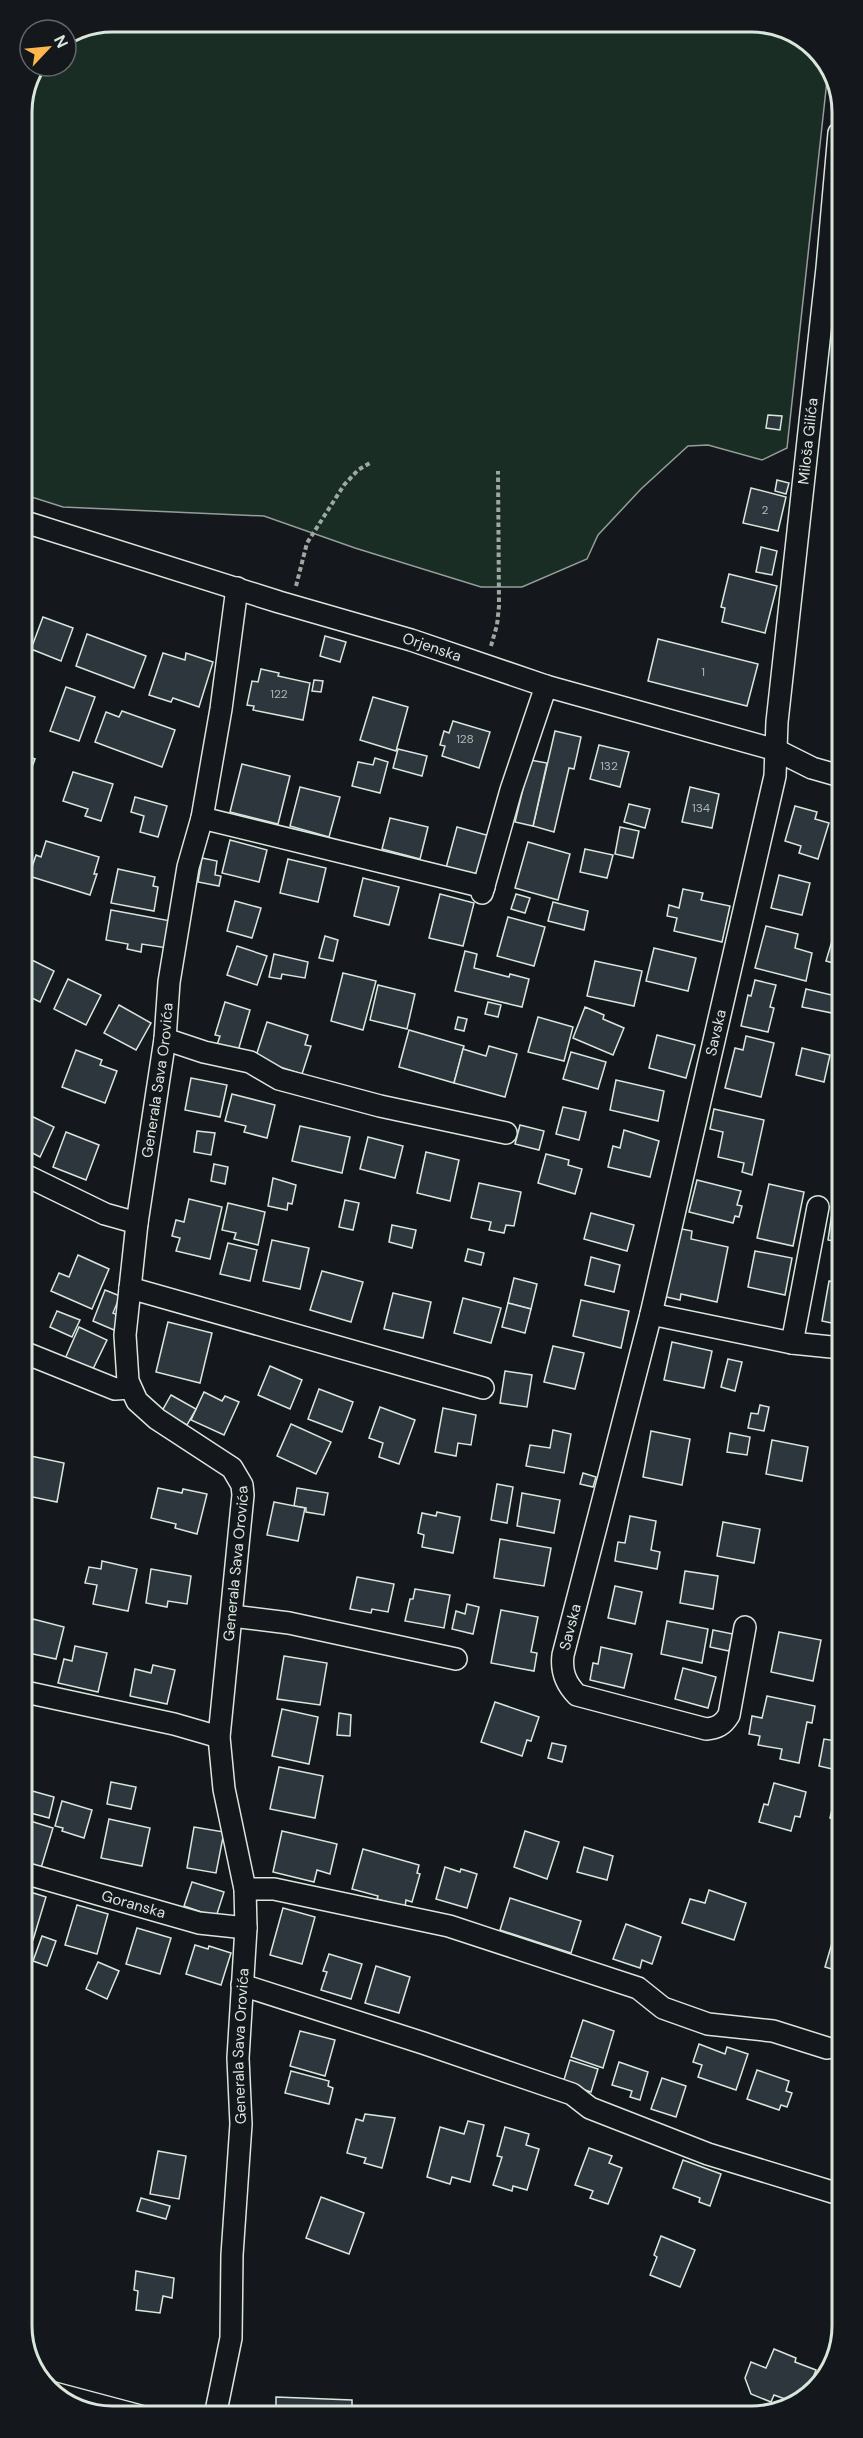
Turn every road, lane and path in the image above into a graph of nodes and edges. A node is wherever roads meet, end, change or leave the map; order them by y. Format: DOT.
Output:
graph roads {
  1 [pos="832,278"];
  2 [pos="370,463"];
  3 [pos="498,471"];
  4 [pos="32,523"];
  5 [pos="296,587"];
  6 [pos="237,588"];
  7 [pos="490,649"];
  8 [pos="546,686"];
  9 [pos="776,750"];
  10 [pos="832,774"];
  11 [pos="202,818"];
  12 [pos="165,1039"];
  13 [pos="506,1133"];
  14 [pos="32,1178"];
  15 [pos="818,1208"];
  16 [pos="137,1223"];
  17 [pos="130,1288"];
  18 [pos="651,1314"];
  19 [pos="792,1343"];
  20 [pos="832,1347"];
  21 [pos="32,1356"];
  22 [pos="130,1388"];
  23 [pos="483,1388"];
  24 [pos="232,1616"];
  25 [pos="745,1628"];
  26 [pos="456,1659"];
  27 [pos="32,1693"];
  28 [pos="219,1737"];
  29 [pos="32,1875"];
  30 [pos="245,1889"];
  31 [pos="246,1928"];
  32 [pos="242,1985"];
  33 [pos="827,2048"];
  34 [pos="832,2192"];
  35 [pos="83,2401"];
  36 [pos="99,2405"];
  37 [pos="217,2406"];
  1 -- 9 [label="street, Miloša Gilića"];
  2 -- 5 [label="path"];
  3 -- 7 [label="path"];
  4 -- 6 [label="street, Orjenska"];
  6 -- 8 [label="street, Orjenska"];
  6 -- 11 [label="street, Generala Sava Orovića"];
  8 -- 9 [label="street, Orjenska"];
  8 -- 11 [label="street"];
  9 -- 10 [label="street, Orjenska"];
  9 -- 18 [label="street, Savska"];
  11 -- 12 [label="street, Generala Sava Orovića"];
  12 -- 13 [label="street"];
  12 -- 16 [label="street, Generala Sava Orovića"];
  14 -- 16 [label="street"];
  15 -- 19 [label="street"];
  16 -- 17 [label="street, Generala Sava Orovića"];
  17 -- 22 [label="street, Generala Sava Orovića"];
  17 -- 23 [label="street"];
  18 -- 19 [label="street"];
  18 -- 25 [label="street, Savska"];
  19 -- 20 [label="street"];
  21 -- 22 [label="street"];
  22 -- 24 [label="street, Generala Sava Orovića"];
  24 -- 26 [label="street"];
  24 -- 28 [label="street, Generala Sava Orovića"];
  27 -- 28 [label="street"];
  28 -- 30 [label="street, Generala Sava Orovića"];
  29 -- 31 [label="street, Goranska"];
  30 -- 31 [label="street, Generala Sava Orovića"];
  30 -- 33 [label="street"];
  31 -- 32 [label="street, Generala Sava Orovića"];
  32 -- 34 [label="street"];
  32 -- 37 [label="street, Generala Sava Orovića"];
  35 -- 36 [label="street"];
}
